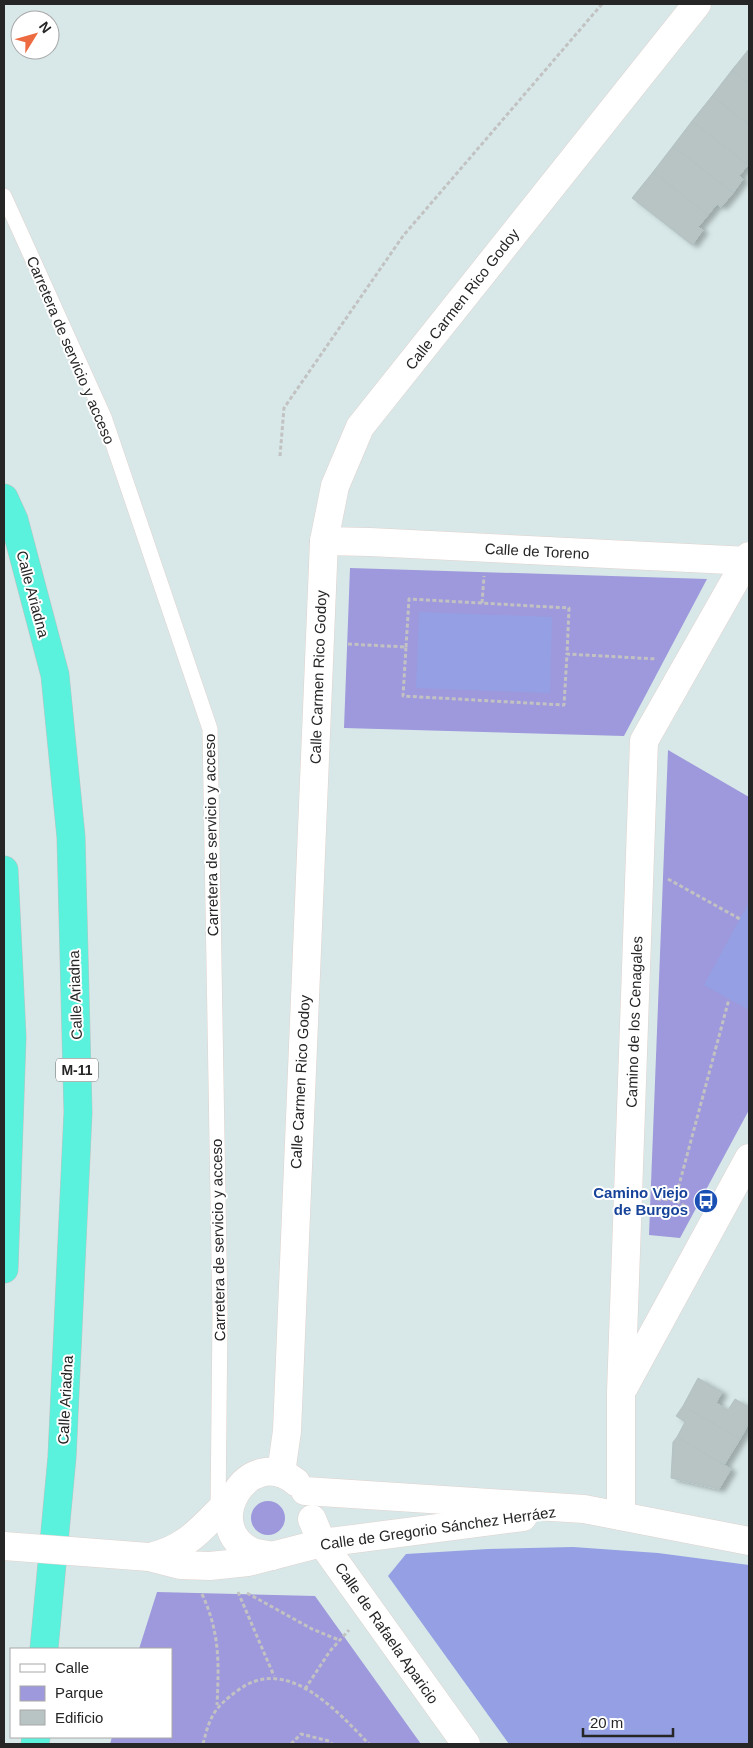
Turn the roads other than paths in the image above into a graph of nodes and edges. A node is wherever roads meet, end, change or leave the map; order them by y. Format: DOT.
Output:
graph roads {
  1 [pos="697,4"];
  2 [pos="4,196"];
  3 [pos="4,498"];
  4 [pos="324,541"];
  5 [pos="749,559"];
  6 [pos="4,870"];
  7 [pos="749,1158"];
  8 [pos="4,1269"];
  9 [pos="621,1393"];
  10 [pos="281,1473"];
  11 [pos="305,1491"];
  12 [pos="224,1506"];
  13 [pos="584,1509"];
  14 [pos="621,1516"];
  15 [pos="317,1531"];
  16 [pos="749,1541"];
  17 [pos="4,1546"];
  18 [pos="282,1553"];
  19 [pos="150,1558"];
  20 [pos="44,1648"];
  21 [pos="466,1744"];
  1 -- 4 [label="street, Calle Carmen Rico Godoy"];
  2 -- 12 [label="lane, Carretera de servicio y acceso"];
  3 -- 20 [label="highway, Calle Ariadna / M-11"];
  4 -- 5 [label="street, Calle de Toreno"];
  4 -- 10 [label="street, Calle Carmen Rico Godoy"];
  5 -- 9 [label="street, Camino de los Cenagales"];
  6 -- 8 [label="highway"];
  7 -- 9 [label="street"];
  9 -- 14 [label="street, Camino de los Cenagales"];
  10 -- 11 [label="street"];
  10 -- 12 [label="street"];
  11 -- 13 [label="street, Calle de Gregorio Sánchez Herráez"];
  11 -- 15 [label="street"];
  12 -- 18 [label="street"];
  12 -- 19 [label="street, Calle de Gregorio Sánchez Herráez"];
  13 -- 14 [label="street, Calle de Gregorio Sánchez Herráez"];
  13 -- 15 [label="street, Calle de Gregorio Sánchez Herráez"];
  14 -- 16 [label="street, Calle de Gregorio Sánchez Herráez"];
  15 -- 18 [label="street, Calle de Gregorio Sánchez Herráez"];
  15 -- 21 [label="street, Calle de Rafaela Aparicio"];
  17 -- 19 [label="street, Calle de Gregorio Sánchez Herráez, bridge"];
  18 -- 19 [label="street, Calle de Gregorio Sánchez Herráez"];
}
